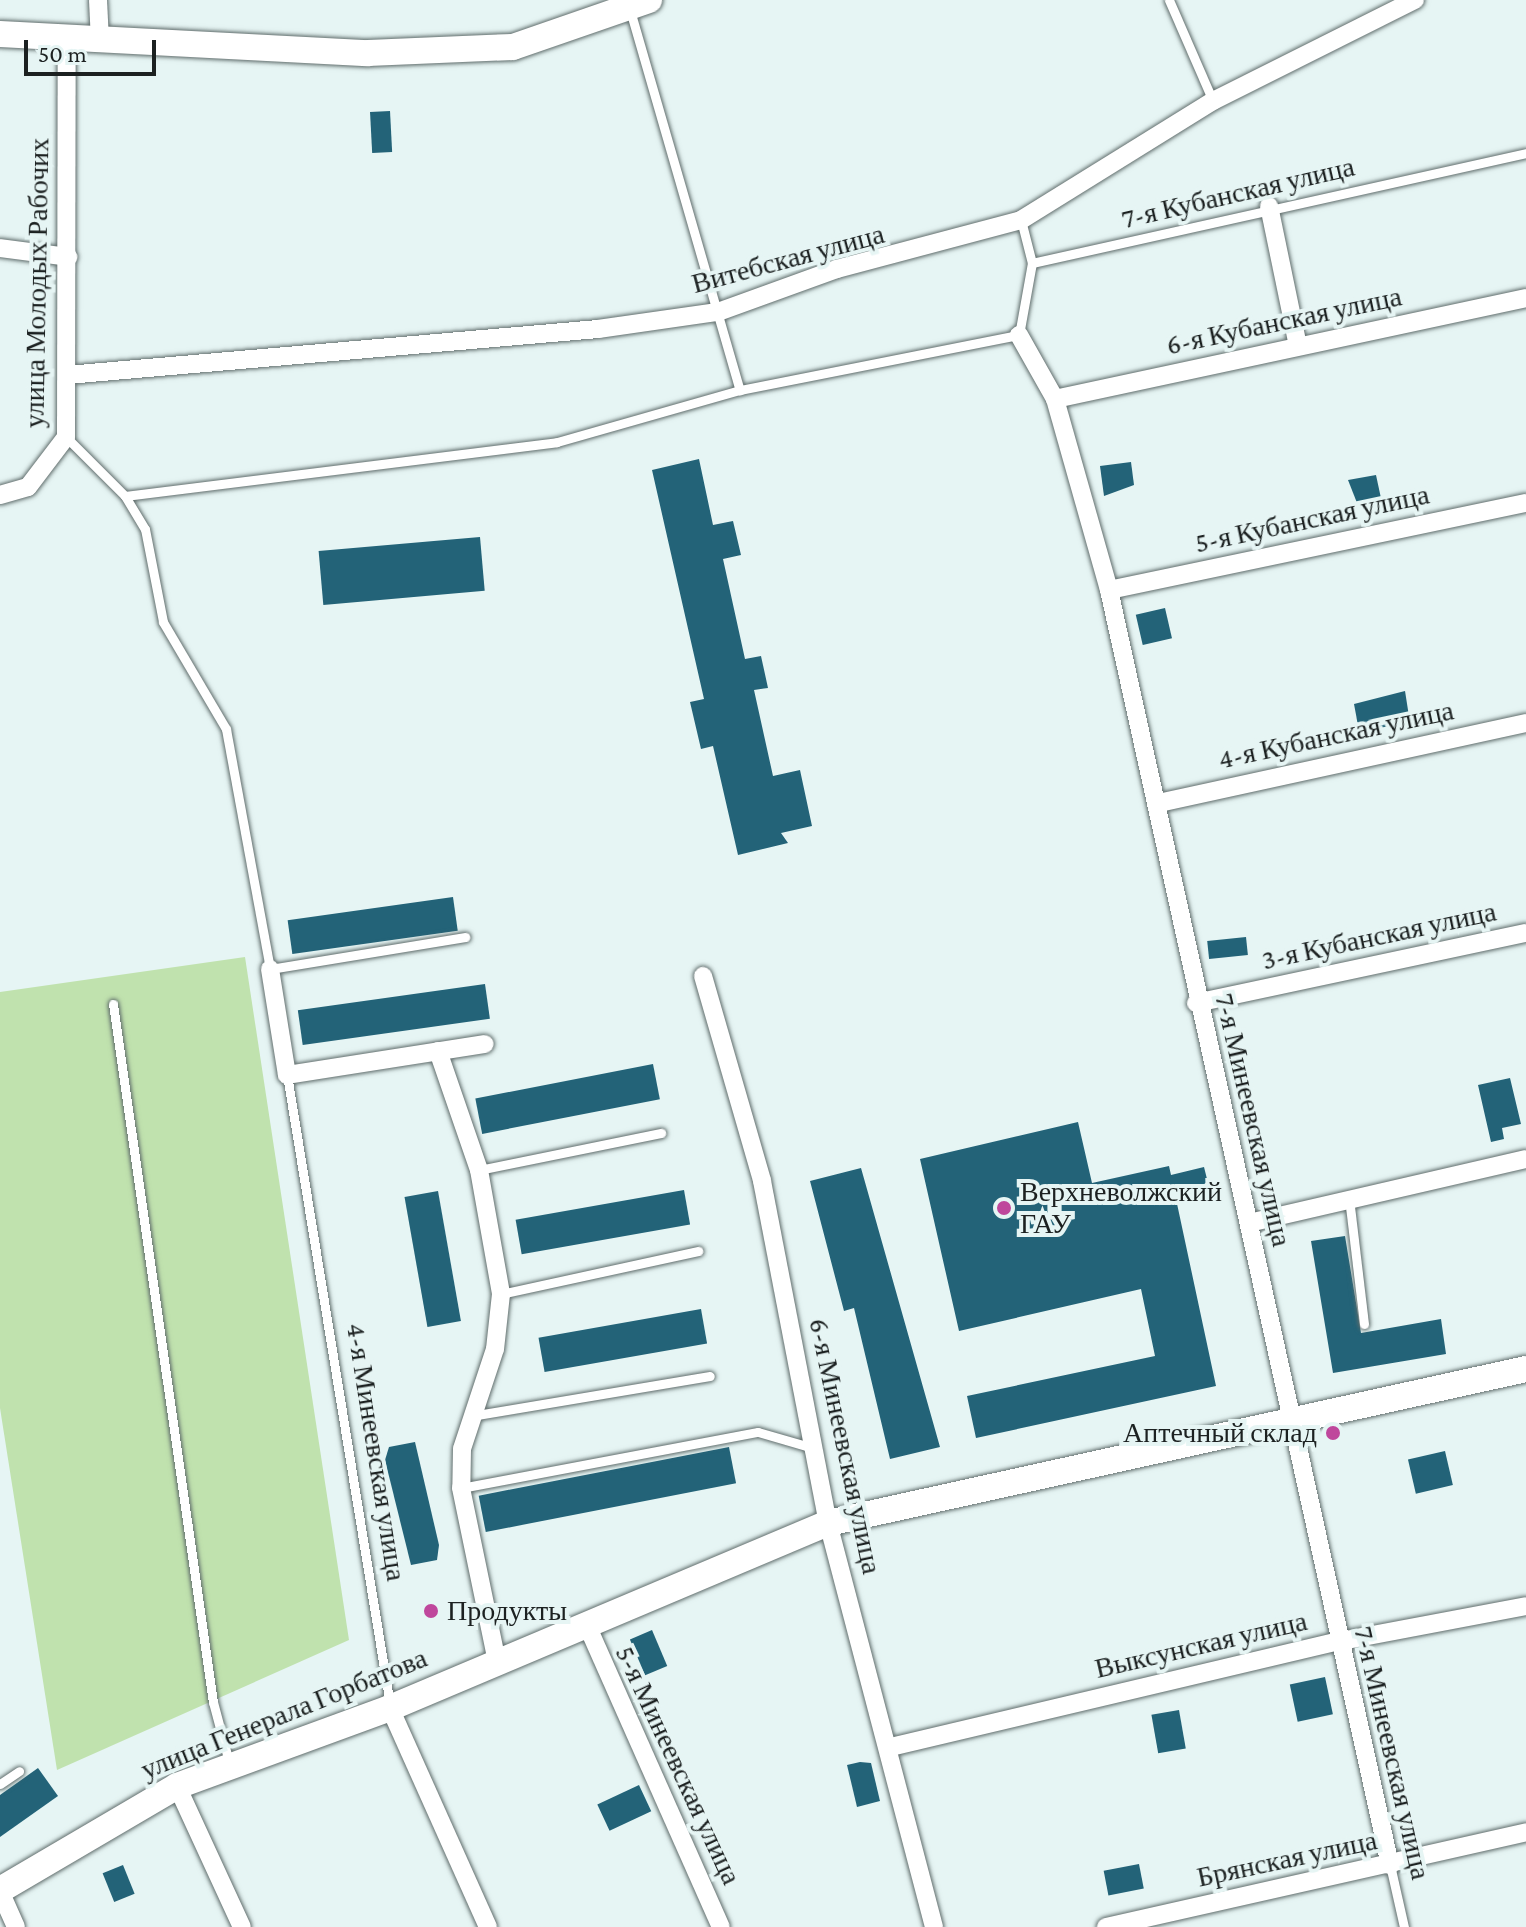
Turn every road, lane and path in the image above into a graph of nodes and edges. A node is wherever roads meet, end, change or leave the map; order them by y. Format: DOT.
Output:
graph roads {
  1 [pos="98,0"];
  2 [pos="1169,0"];
  3 [pos="1415,0"];
  4 [pos="636,3"];
  5 [pos="0,34"];
  6 [pos="67,40"];
  7 [pos="100,41"];
  8 [pos="1213,101"];
  9 [pos="1526,153"];
  10 [pos="1269,206"];
  11 [pos="1021,220"];
  12 [pos="0,248"];
  13 [pos="68,257"];
  14 [pos="1032,263"];
  15 [pos="1526,298"];
  16 [pos="718,312"];
  17 [pos="1019,335"];
  18 [pos="1298,346"];
  19 [pos="67,375"];
  20 [pos="740,390"];
  21 [pos="1055,399"];
  22 [pos="66,437"];
  23 [pos="0,495"];
  24 [pos="125,496"];
  25 [pos="1526,503"];
  26 [pos="1109,590"];
  27 [pos="1526,723"];
  28 [pos="1159,803"];
  29 [pos="1526,933"];
  30 [pos="465,937"];
  31 [pos="270,969"];
  32 [pos="703,976"];
  33 [pos="1196,1003"];
  34 [pos="113,1004"];
  35 [pos="485,1044"];
  36 [pos="438,1051"];
  37 [pos="287,1075"];
  38 [pos="661,1133"];
  39 [pos="1526,1159"];
  40 [pos="479,1170"];
  41 [pos="1349,1198"];
  42 [pos="1249,1223"];
  43 [pos="698,1251"];
  44 [pos="501,1294"];
  45 [pos="1364,1324"];
  46 [pos="1526,1369"];
  47 [pos="710,1376"];
  48 [pos="477,1415"];
  49 [pos="1289,1417"];
  50 [pos="813,1448"];
  51 [pos="461,1488"];
  52 [pos="828,1523"];
  53 [pos="1526,1606"];
  54 [pos="587,1625"];
  55 [pos="1336,1642"];
  56 [pos="497,1662"];
  57 [pos="390,1708"];
  58 [pos="891,1747"];
  59 [pos="230,1766"];
  60 [pos="19,1771"];
  61 [pos="0,1784"];
  62 [pos="177,1786"];
  63 [pos="1526,1832"];
  64 [pos="1390,1865"];
  65 [pos="0,1890"];
  66 [pos="16,1927"];
  67 [pos="242,1927"];
  68 [pos="488,1927"];
  69 [pos="721,1927"];
  70 [pos="934,1927"];
  71 [pos="1106,1927"];
  72 [pos="1404,1927"];
  1 -- 7 [label="street"];
  2 -- 8 [label="lane"];
  3 -- 8 [label="street, Витебская улица"];
  4 -- 7 [label="street"];
  4 -- 16 [label="lane"];
  5 -- 6 [label="street"];
  6 -- 7 [label="street"];
  6 -- 13 [label="street, улица Молодых Рабочих"];
  8 -- 11 [label="street, Витебская улица"];
  9 -- 10 [label="lane, 7-я Кубанская улица"];
  10 -- 14 [label="lane, 7-я Кубанская улица"];
  10 -- 18 [label="street"];
  11 -- 14 [label="lane"];
  11 -- 16 [label="street, Витебская улица"];
  12 -- 13 [label="street"];
  13 -- 19 [label="street, улица Молодых Рабочих"];
  14 -- 17 [label="lane"];
  15 -- 18 [label="street, 6-я Кубанская улица"];
  16 -- 19 [label="street, Витебская улица"];
  16 -- 20 [label="lane"];
  17 -- 20 [label="lane"];
  17 -- 21 [label="street, 7-я Минеевская улица"];
  18 -- 21 [label="street, 6-я Кубанская улица"];
  19 -- 22 [label="street, улица Молодых Рабочих"];
  20 -- 24 [label="lane"];
  21 -- 26 [label="street, 7-я Минеевская улица"];
  22 -- 23 [label="street, улица Молодых Рабочих"];
  22 -- 24 [label="lane"];
  24 -- 31 [label="lane"];
  25 -- 26 [label="street, 5-я Кубанская улица"];
  26 -- 28 [label="street, 7-я Минеевская улица"];
  27 -- 28 [label="street, 4-я Кубанская улица"];
  28 -- 33 [label="street, 7-я Минеевская улица"];
  29 -- 33 [label="street, 3-я Кубанская улица"];
  30 -- 31 [label="lane"];
  31 -- 37 [label="street, 4-я Минеевская улица"];
  32 -- 50 [label="street, 6-я Минеевская улица"];
  33 -- 42 [label="street, 7-я Минеевская улица"];
  34 -- 59 [label="lane"];
  35 -- 36 [label="street"];
  36 -- 37 [label="street"];
  36 -- 40 [label="street"];
  37 -- 57 [label="lane, 4-я Минеевская улица"];
  38 -- 40 [label="lane"];
  39 -- 41 [label="street"];
  40 -- 44 [label="street"];
  41 -- 42 [label="street"];
  41 -- 45 [label="lane"];
  42 -- 49 [label="street, 7-я Минеевская улица"];
  43 -- 44 [label="lane"];
  44 -- 48 [label="street"];
  46 -- 49 [label="street, улица Генерала Горбатова"];
  47 -- 48 [label="lane"];
  48 -- 51 [label="street"];
  49 -- 52 [label="street, улица Генерала Горбатова"];
  49 -- 55 [label="street, 7-я Минеевская улица"];
  50 -- 51 [label="lane"];
  50 -- 52 [label="street, 6-я Минеевская улица"];
  51 -- 56 [label="street"];
  52 -- 54 [label="street, улица Генерала Горбатова"];
  52 -- 58 [label="street, 6-я Минеевская улица"];
  53 -- 55 [label="street, Выксунская улица"];
  54 -- 56 [label="street, улица Генерала Горбатова"];
  54 -- 69 [label="street, 5-я Минеевская улица"];
  55 -- 58 [label="street, Выксунская улица"];
  55 -- 64 [label="street, 7-я Минеевская улица"];
  56 -- 57 [label="street, улица Генерала Горбатова"];
  57 -- 59 [label="street, улица Генерала Горбатова"];
  57 -- 68 [label="street, 4-я Минеевская улица"];
  58 -- 70 [label="street, 6-я Минеевская улица"];
  59 -- 62 [label="street, улица Генерала Горбатова"];
  60 -- 61 [label="lane"];
  62 -- 65 [label="street, улица Генерала Горбатова"];
  62 -- 67 [label="street"];
  63 -- 64 [label="street, Брянская улица"];
  64 -- 71 [label="street, Брянская улица"];
  64 -- 72 [label="lane, 7-я Минеевская улица"];
  65 -- 66 [label="street"];
}
